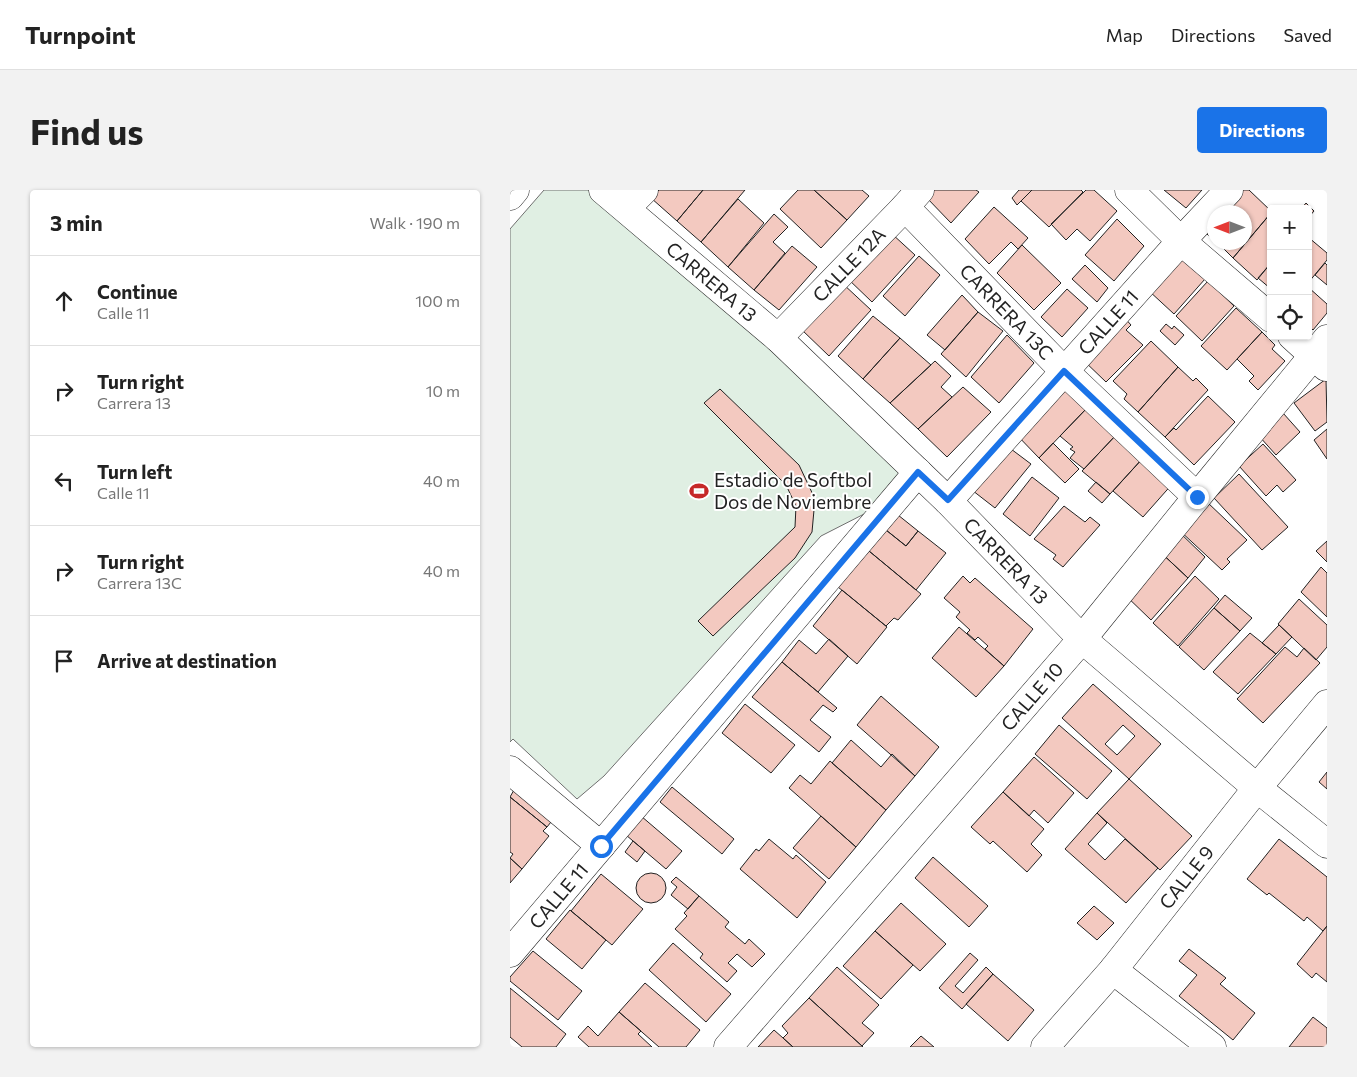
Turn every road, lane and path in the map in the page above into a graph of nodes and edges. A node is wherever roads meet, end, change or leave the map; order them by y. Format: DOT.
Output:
graph roads {
  1 [pos="515,190"];
  2 [pos="602,190"];
  3 [pos="1129,190"];
  4 [pos="1229,190"];
  5 [pos="510,196"];
  6 [pos="635,199"];
  7 [pos="913,199"];
  8 [pos="1181,241"];
  9 [pos="1267,315"];
  10 [pos="778,338"];
  11 [pos="1299,340"];
  12 [pos="1322,354"];
  13 [pos="1064,371"];
  14 [pos="918,472"];
  15 [pos="1197,497"];
  16 [pos="948,500"];
  17 [pos="1082,639"];
  18 [pos="1327,704"];
  19 [pos="510,770"];
  20 [pos="1257,788"];
  21 [pos="1327,844"];
  22 [pos="601,846"];
  23 [pos="510,953"];
  24 [pos="1113,970"];
  25 [pos="728,1047"];
  26 [pos="1045,1047"];
  27 [pos="1212,1047"];
  1 -- 5 [label="street"];
  2 -- 6 [label="street, CARRERA 13"];
  3 -- 8 [label="street"];
  4 -- 8 [label="street, CALLE 11"];
  6 -- 10 [label="street, CARRERA 13"];
  7 -- 10 [label="street, CALLE 12A"];
  7 -- 13 [label="street, CARRERA 13C"];
  8 -- 9 [label="street"];
  8 -- 13 [label="street, CALLE 11"];
  10 -- 14 [label="street, CARRERA 13"];
  11 -- 12 [label="street"];
  12 -- 15 [label="street, CALLE 10"];
  13 -- 15 [label="street, CARRERA 13C"];
  13 -- 16 [label="street, CALLE 11"];
  14 -- 16 [label="street, CARRERA 13"];
  14 -- 22 [label="street, CALLE 11"];
  15 -- 17 [label="street, CALLE 10"];
  16 -- 17 [label="street, CARRERA 13"];
  17 -- 20 [label="street, CARRERA 13"];
  17 -- 25 [label="street, CALLE 10"];
  18 -- 20 [label="street, CALLE 9"];
  19 -- 22 [label="street"];
  20 -- 21 [label="street, CARRERA 13"];
  20 -- 24 [label="street, CALLE 9"];
  22 -- 23 [label="street, CALLE 11"];
  24 -- 26 [label="street, CALLE 9"];
  24 -- 27 [label="street"];
}
